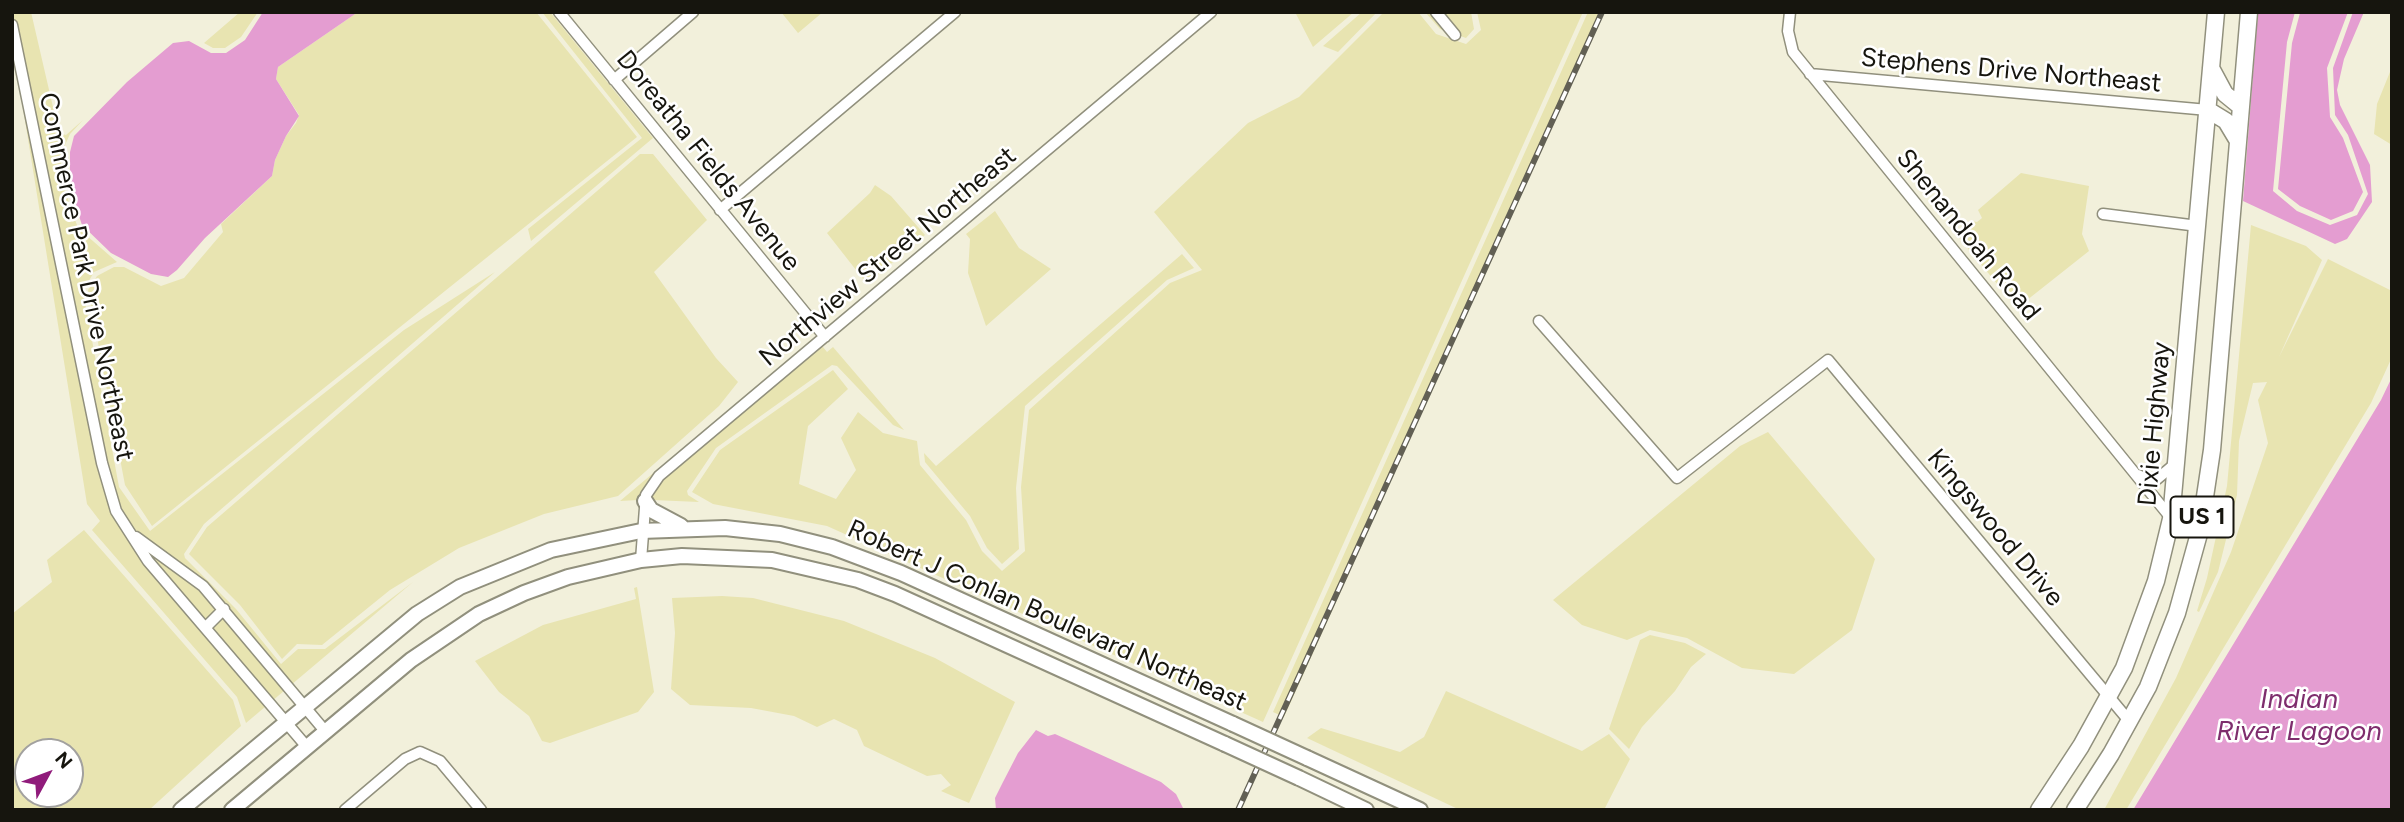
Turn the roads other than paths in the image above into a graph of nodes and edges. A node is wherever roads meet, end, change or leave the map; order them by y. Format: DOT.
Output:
graph roads {
  1 [pos="559,12"];
  2 [pos="693,12"];
  3 [pos="955,12"];
  4 [pos="1211,12"];
  5 [pos="1436,12"];
  6 [pos="1790,12"];
  7 [pos="2216,12"];
  8 [pos="2249,12"];
  9 [pos="12,25"];
  10 [pos="1455,34"];
  11 [pos="2211,68"];
  12 [pos="1810,74"];
  13 [pos="614,80"];
  14 [pos="2241,107"];
  15 [pos="2207,110"];
  16 [pos="2238,141"];
  17 [pos="720,210"];
  18 [pos="2103,214"];
  19 [pos="2198,226"];
  20 [pos="1539,321"];
  21 [pos="825,337"];
  22 [pos="2178,461"];
  23 [pos="2136,475"];
  24 [pos="645,500"];
  25 [pos="2171,519"];
  26 [pos="686,527"];
  27 [pos="641,531"];
  28 [pos="130,532"];
  29 [pos="640,560"];
  30 [pos="224,609"];
  31 [pos="206,627"];
  32 [pos="2109,698"];
  33 [pos="304,705"];
  34 [pos="285,721"];
  35 [pos="2130,722"];
  36 [pos="325,731"];
  37 [pos="307,747"];
  38 [pos="183,809"];
  39 [pos="232,810"];
  40 [pos="345,810"];
  41 [pos="481,810"];
  42 [pos="1366,810"];
  43 [pos="1420,810"];
  44 [pos="2039,810"];
  45 [pos="2075,810"];
  1 -- 13 [label="street, Doreatha Fields Avenue"];
  2 -- 13 [label="street"];
  3 -- 17 [label="street"];
  4 -- 21 [label="street, Northview Street Northeast"];
  5 -- 10 [label="street"];
  6 -- 12 [label="street, Shenandoah Road"];
  7 -- 11 [label="main road, Dixie Highway / US 1"];
  8 -- 14 [label="main road, US 1"];
  9 -- 28 [label="street, Commerce Park Drive Northeast"];
  11 -- 14 [label="main road"];
  11 -- 15 [label="main road, Dixie Highway / US 1"];
  12 -- 15 [label="street, Stephens Drive Northeast"];
  12 -- 23 [label="street, Shenandoah Road"];
  13 -- 17 [label="street, Doreatha Fields Avenue"];
  14 -- 16 [label="main road, US 1"];
  15 -- 16 [label="main road"];
  15 -- 19 [label="main road, Dixie Highway / US 1"];
  16 -- 35 [label="main road, US 1"];
  17 -- 21 [label="street, Doreatha Fields Avenue"];
  18 -- 19 [label="street"];
  19 -- 22 [label="main road, Dixie Highway / US 1"];
  20 -- 32 [label="street, Kingswood Drive"];
  21 -- 24 [label="street, Northview Street Northeast"];
  22 -- 23 [label="street"];
  22 -- 25 [label="main road, Dixie Highway / US 1"];
  23 -- 25 [label="street, Shenandoah Road"];
  24 -- 26 [label="main road"];
  24 -- 27 [label="street, Northview Street Northeast"];
  25 -- 32 [label="main road, Dixie Highway / US 1"];
  26 -- 27 [label="main road, Robert J Conlan Boulevard Northeast"];
  26 -- 43 [label="main road, Robert J Conlan Boulevard Northeast, bridge"];
  27 -- 29 [label="street, Northview Street Northeast"];
  27 -- 33 [label="main road, Robert J Conlan Boulevard Northeast"];
  28 -- 30 [label="street, Commerce Park Drive Northeast"];
  28 -- 31 [label="street, Commerce Park Drive Northeast"];
  29 -- 36 [label="main road, Robert J Conlan Boulevard Northeast"];
  29 -- 42 [label="main road, Robert J Conlan Boulevard Northeast, bridge"];
  30 -- 31 [label="street"];
  30 -- 33 [label="street, Commerce Park Drive Northeast"];
  31 -- 34 [label="street, Commerce Park Drive Northeast"];
  32 -- 35 [label="street, Kingswood Drive"];
  32 -- 44 [label="main road, Dixie Highway / US 1"];
  33 -- 34 [label="main road, Robert J Conlan Boulevard Northeast"];
  33 -- 36 [label="street, Commerce Park Drive Northeast"];
  34 -- 37 [label="street, Commerce Park Drive Northeast"];
  34 -- 38 [label="main road, Robert J Conlan Boulevard Northeast"];
  35 -- 45 [label="main road, US 1"];
  36 -- 37 [label="main road, Robert J Conlan Boulevard Northeast"];
  37 -- 39 [label="main road, Robert J Conlan Boulevard Northeast"];
  40 -- 41 [label="street"];
}
